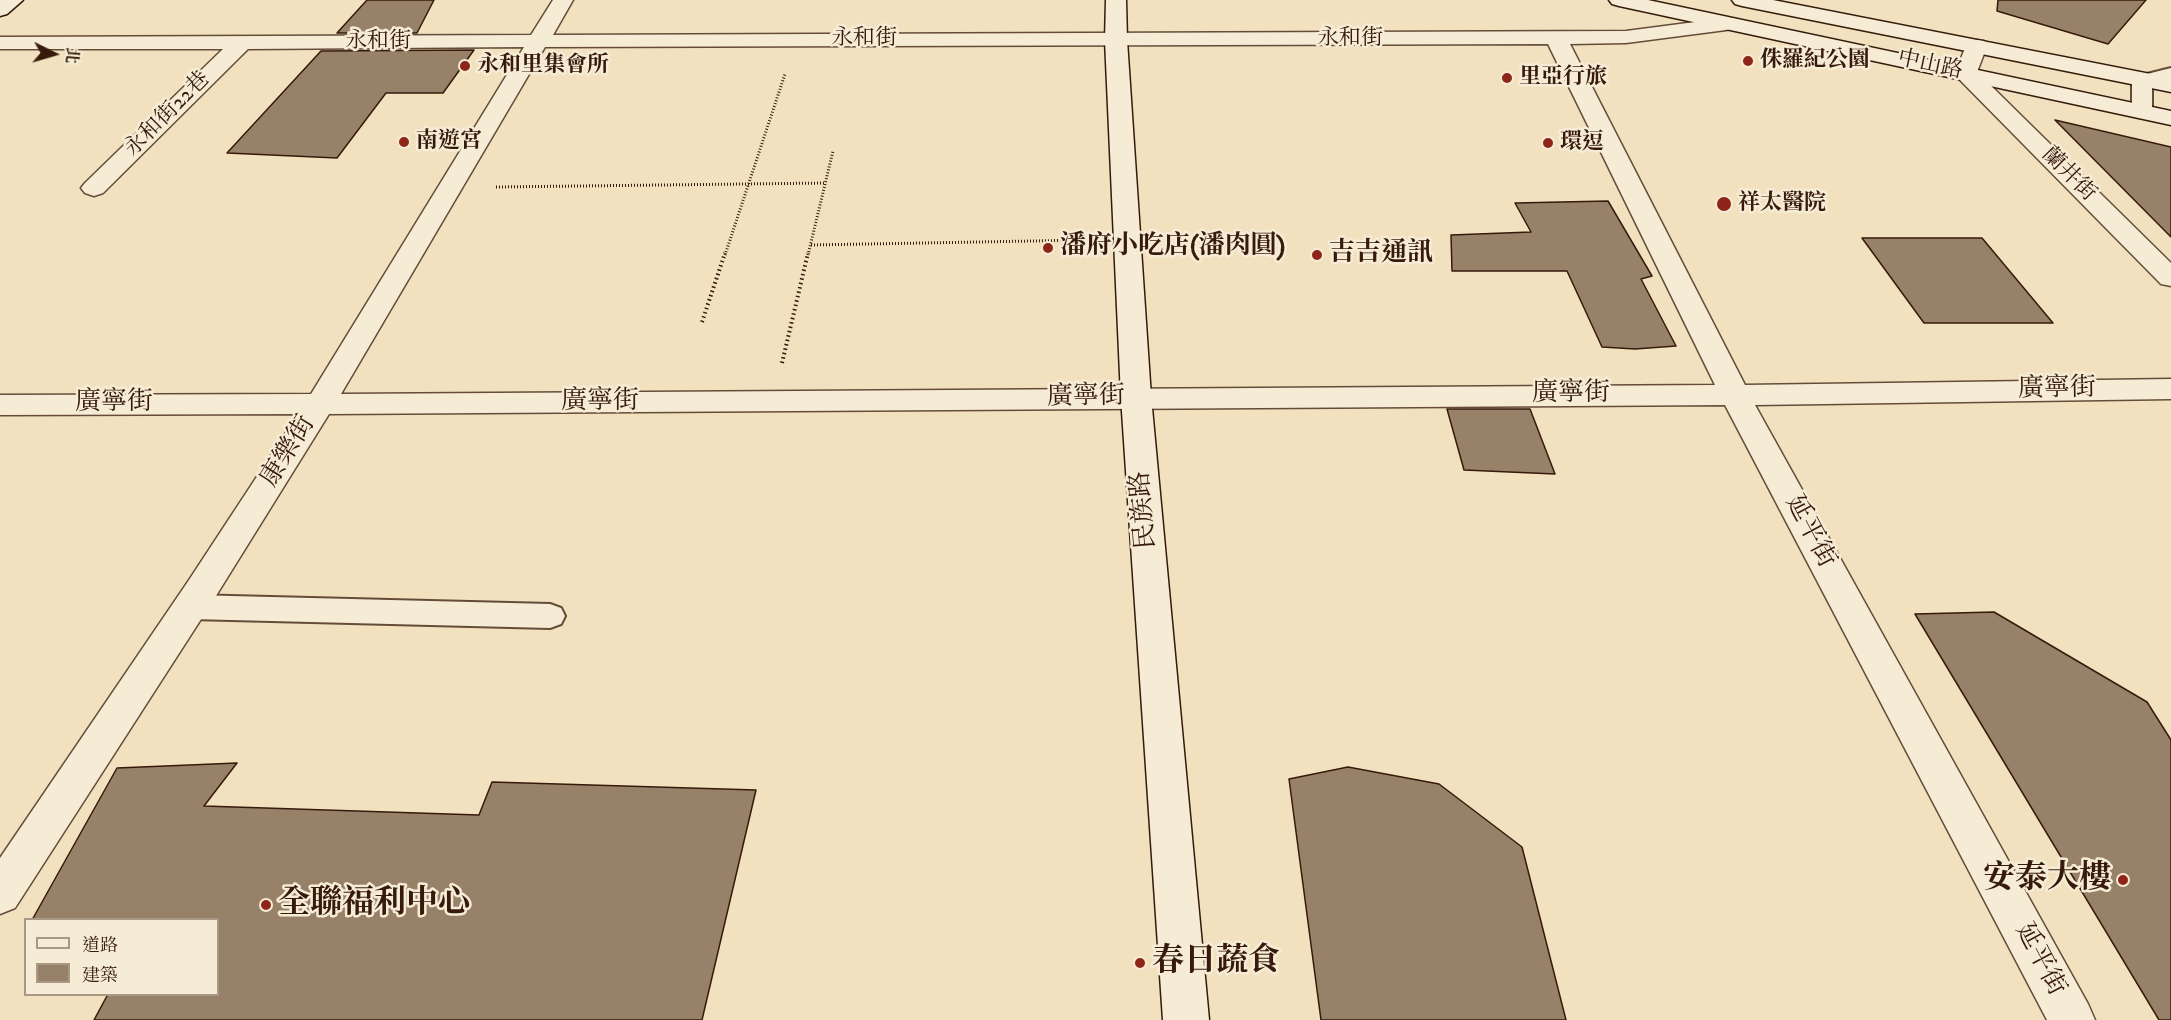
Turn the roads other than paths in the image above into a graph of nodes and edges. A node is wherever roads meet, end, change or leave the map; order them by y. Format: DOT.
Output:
graph roads {
  1 [pos="13,0"];
  2 [pos="563,0"];
  3 [pos="1116,0"];
  4 [pos="1619,0"];
  5 [pos="1748,1"];
  6 [pos="0,10"];
  7 [pos="1726,24"];
  8 [pos="1556,38"];
  9 [pos="1116,40"];
  10 [pos="538,42"];
  11 [pos="241,43"];
  12 [pos="0,44"];
  13 [pos="1976,46"];
  14 [pos="1966,73"];
  15 [pos="2171,74"];
  16 [pos="2142,81"];
  17 [pos="2171,85"];
  18 [pos="2142,112"];
  19 [pos="2171,118"];
  20 [pos="94,188"];
  21 [pos="2171,278"];
  22 [pos="2171,389"];
  23 [pos="1735,395"];
  24 [pos="1136,397"];
  25 [pos="320,404"];
  26 [pos="0,405"];
  27 [pos="191,607"];
  28 [pos="550,616"];
  29 [pos="0,894"];
  30 [pos="1186,1020"];
  31 [pos="2072,1020"];
  1 -- 6 [label="street"];
  2 -- 10 [label="street, 康樂街"];
  3 -- 9 [label="street, 民族路"];
  4 -- 7 [label="street, 中山路"];
  5 -- 7 [label="street"];
  5 -- 13 [label="street, 中山路"];
  7 -- 8 [label="street, 永和街"];
  7 -- 14 [label="street, 中山路"];
  8 -- 9 [label="street, 永和街"];
  8 -- 23 [label="street, 延平街"];
  9 -- 10 [label="street, 永和街"];
  9 -- 24 [label="street, 民族路"];
  10 -- 11 [label="street, 永和街"];
  10 -- 25 [label="street, 康樂街"];
  11 -- 12 [label="street, 永和街"];
  11 -- 20 [label="street, 永和街22巷"];
  13 -- 14 [label="street"];
  13 -- 16 [label="street, 中山路"];
  14 -- 18 [label="street, 中山路"];
  14 -- 21 [label="street, 蘭井街"];
  15 -- 16 [label="lane"];
  16 -- 17 [label="street, 中山路"];
  16 -- 18 [label="lane"];
  18 -- 19 [label="street, 中山路"];
  22 -- 23 [label="street, 廣寧街"];
  23 -- 24 [label="street, 廣寧街"];
  23 -- 31 [label="street, 延平街"];
  24 -- 25 [label="street, 廣寧街"];
  24 -- 30 [label="street, 民族路"];
  25 -- 26 [label="street, 廣寧街"];
  25 -- 27 [label="street, 康樂街"];
  27 -- 28 [label="lane"];
  27 -- 29 [label="street, 康樂街"];
}
